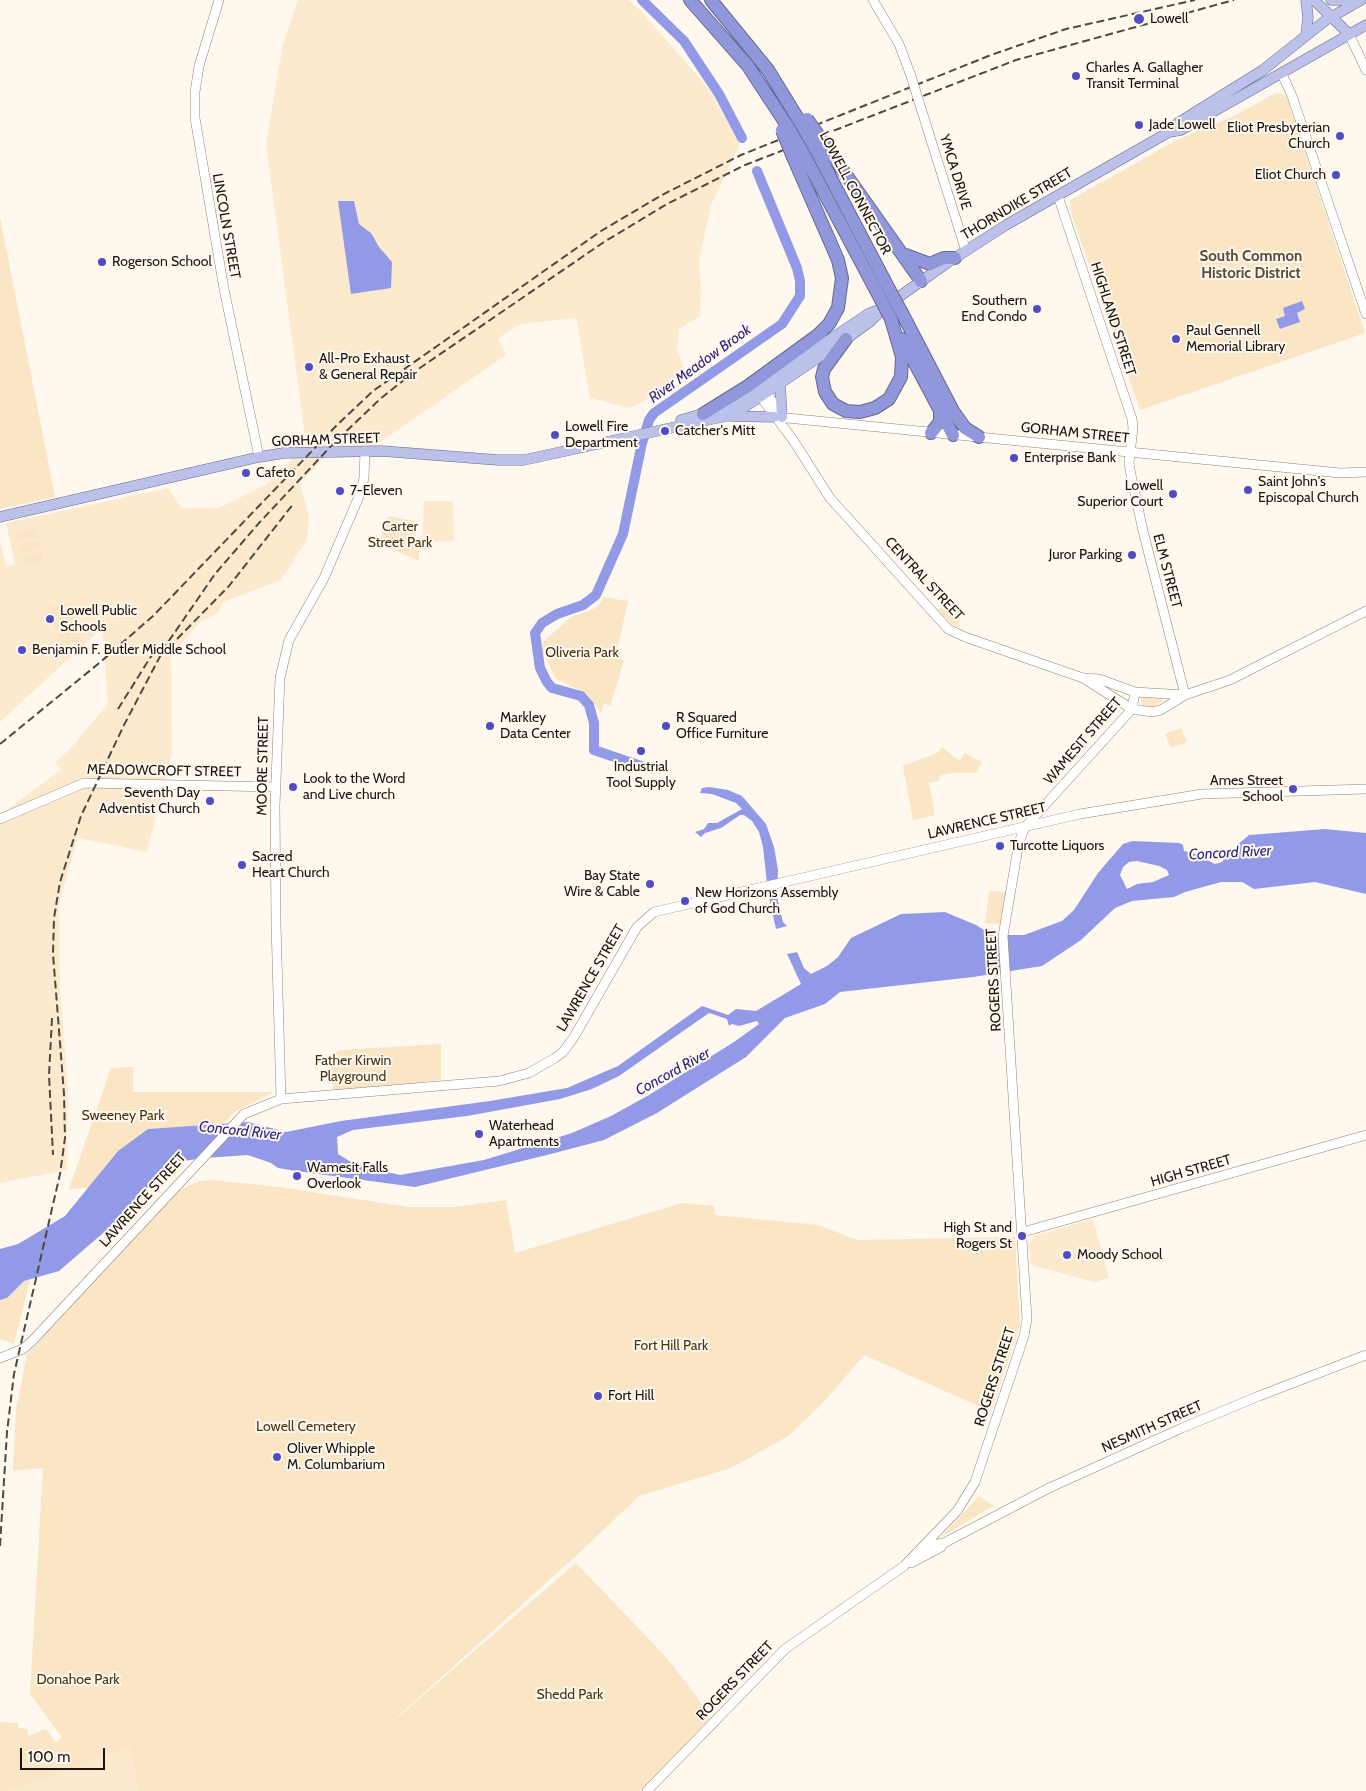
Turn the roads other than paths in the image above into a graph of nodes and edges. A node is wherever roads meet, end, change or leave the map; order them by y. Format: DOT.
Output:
graph roads {
  1 [pos="219,0"];
  2 [pos="690,0"];
  3 [pos="711,0"];
  4 [pos="873,0"];
  5 [pos="1306,0"];
  6 [pos="1314,0"];
  7 [pos="1332,0"];
  8 [pos="1353,0"];
  9 [pos="1361,0"];
  10 [pos="1332,16"];
  11 [pos="1366,25"];
  12 [pos="1349,34"];
  13 [pos="1306,35"];
  14 [pos="1366,70"];
  15 [pos="1282,74"];
  16 [pos="794,124"];
  17 [pos="1169,132"];
  18 [pos="809,151"];
  19 [pos="1058,196"];
  20 [pos="901,252"];
  21 [pos="960,255"];
  22 [pos="921,281"];
  23 [pos="884,298"];
  24 [pos="1366,314"];
  25 [pos="896,316"];
  26 [pos="846,340"];
  27 [pos="780,382"];
  28 [pos="761,391"];
  29 [pos="947,411"];
  30 [pos="703,414"];
  31 [pos="726,416"];
  32 [pos="778,417"];
  33 [pos="655,430"];
  34 [pos="930,433"];
  35 [pos="953,435"];
  36 [pos="979,437"];
  37 [pos="365,451"];
  38 [pos="1130,452"];
  39 [pos="259,457"];
  40 [pos="1366,472"];
  41 [pos="1340,473"];
  42 [pos="1366,479"];
  43 [pos="0,517"];
  44 [pos="1366,610"];
  45 [pos="1083,678"];
  46 [pos="1135,692"];
  47 [pos="1159,694"];
  48 [pos="1185,695"];
  49 [pos="1132,709"];
  50 [pos="1159,710"];
  51 [pos="276,787"];
  52 [pos="1366,789"];
  53 [pos="0,819"];
  54 [pos="1025,826"];
  55 [pos="281,1099"];
  56 [pos="1366,1135"];
  57 [pos="1023,1232"];
  58 [pos="1366,1356"];
  59 [pos="0,1358"];
  60 [pos="955,1537"];
  61 [pos="924,1546"];
  62 [pos="904,1566"];
  63 [pos="647,1791"];
  1 -- 39 [label="street, LINCOLN STREET"];
  2 -- 16 [label="highway"];
  3 -- 16 [label="highway"];
  4 -- 21 [label="street, YMCA DRIVE, bridge"];
  5 -- 13 [label="main road"];
  6 -- 10 [label="main road"];
  7 -- 8 [label="main road"];
  9 -- 10 [label="main road, THORNDIKE STREET"];
  10 -- 12 [label="main road"];
  10 -- 13 [label="main road, THORNDIKE STREET"];
  11 -- 12 [label="main road, THORNDIKE STREET"];
  12 -- 14 [label="street"];
  12 -- 15 [label="main road, THORNDIKE STREET"];
  13 -- 17 [label="main road, THORNDIKE STREET"];
  15 -- 17 [label="main road, THORNDIKE STREET"];
  15 -- 24 [label="street"];
  16 -- 18 [label="highway, bridge"];
  16 -- 18 [label="highway, bridge"];
  17 -- 19 [label="main road, THORNDIKE STREET"];
  18 -- 20 [label="highway"];
  18 -- 23 [label="highway, LOWELL CONNECTOR"];
  18 -- 30 [label="highway"];
  19 -- 21 [label="main road, THORNDIKE STREET"];
  19 -- 38 [label="street, HIGHLAND STREET"];
  20 -- 21 [label="highway"];
  20 -- 22 [label="highway"];
  21 -- 22 [label="main road, THORNDIKE STREET"];
  22 -- 23 [label="main road, THORNDIKE STREET"];
  23 -- 25 [label="highway, LOWELL CONNECTOR, bridge"];
  23 -- 26 [label="main road, THORNDIKE STREET"];
  23 -- 28 [label="main road, THORNDIKE STREET"];
  25 -- 26 [label="highway"];
  25 -- 29 [label="highway"];
  26 -- 27 [label="main road, THORNDIKE STREET"];
  27 -- 28 [label="main road, THORNDIKE STREET"];
  27 -- 32 [label="main road"];
  28 -- 30 [label="main road, GORHAM STREET"];
  28 -- 31 [label="main road, THORNDIKE STREET"];
  28 -- 32 [label="street"];
  29 -- 34 [label="highway"];
  29 -- 35 [label="highway"];
  29 -- 36 [label="highway"];
  30 -- 33 [label="main road, GORHAM STREET"];
  31 -- 32 [label="main road"];
  31 -- 33 [label="main road, GORHAM STREET"];
  32 -- 34 [label="street, GORHAM STREET"];
  32 -- 45 [label="street, CENTRAL STREET"];
  33 -- 37 [label="main road, GORHAM STREET"];
  34 -- 35 [label="street, GORHAM STREET"];
  35 -- 36 [label="street, GORHAM STREET"];
  36 -- 38 [label="street, GORHAM STREET"];
  37 -- 39 [label="main road, GORHAM STREET"];
  37 -- 51 [label="street, MOORE STREET"];
  38 -- 41 [label="street, GORHAM STREET"];
  38 -- 48 [label="street, ELM STREET"];
  39 -- 43 [label="main road, GORHAM STREET"];
  40 -- 41 [label="street, GORHAM STREET"];
  41 -- 42 [label="street"];
  44 -- 48 [label="street, CENTRAL STREET"];
  45 -- 46 [label="street, CENTRAL STREET"];
  45 -- 49 [label="street, CENTRAL STREET"];
  46 -- 47 [label="street, CENTRAL STREET"];
  46 -- 49 [label="street, WAMESIT STREET"];
  47 -- 48 [label="street, CENTRAL STREET"];
  47 -- 50 [label="street"];
  48 -- 50 [label="street, CENTRAL STREET"];
  49 -- 50 [label="street"];
  49 -- 54 [label="street, WAMESIT STREET"];
  51 -- 53 [label="street, MEADOWCROFT STREET"];
  51 -- 55 [label="street, MOORE STREET"];
  52 -- 54 [label="street, LAWRENCE STREET"];
  54 -- 55 [label="street, LAWRENCE STREET"];
  54 -- 57 [label="street, ROGERS STREET"];
  55 -- 59 [label="street, LAWRENCE STREET"];
  56 -- 57 [label="street, HIGH STREET"];
  57 -- 61 [label="street, ROGERS STREET"];
  58 -- 60 [label="street, NESMITH STREET"];
  60 -- 61 [label="street, NESMITH STREET"];
  60 -- 62 [label="street, NESMITH STREET"];
  61 -- 62 [label="street, ROGERS STREET"];
  62 -- 63 [label="street, ROGERS STREET"];
}
